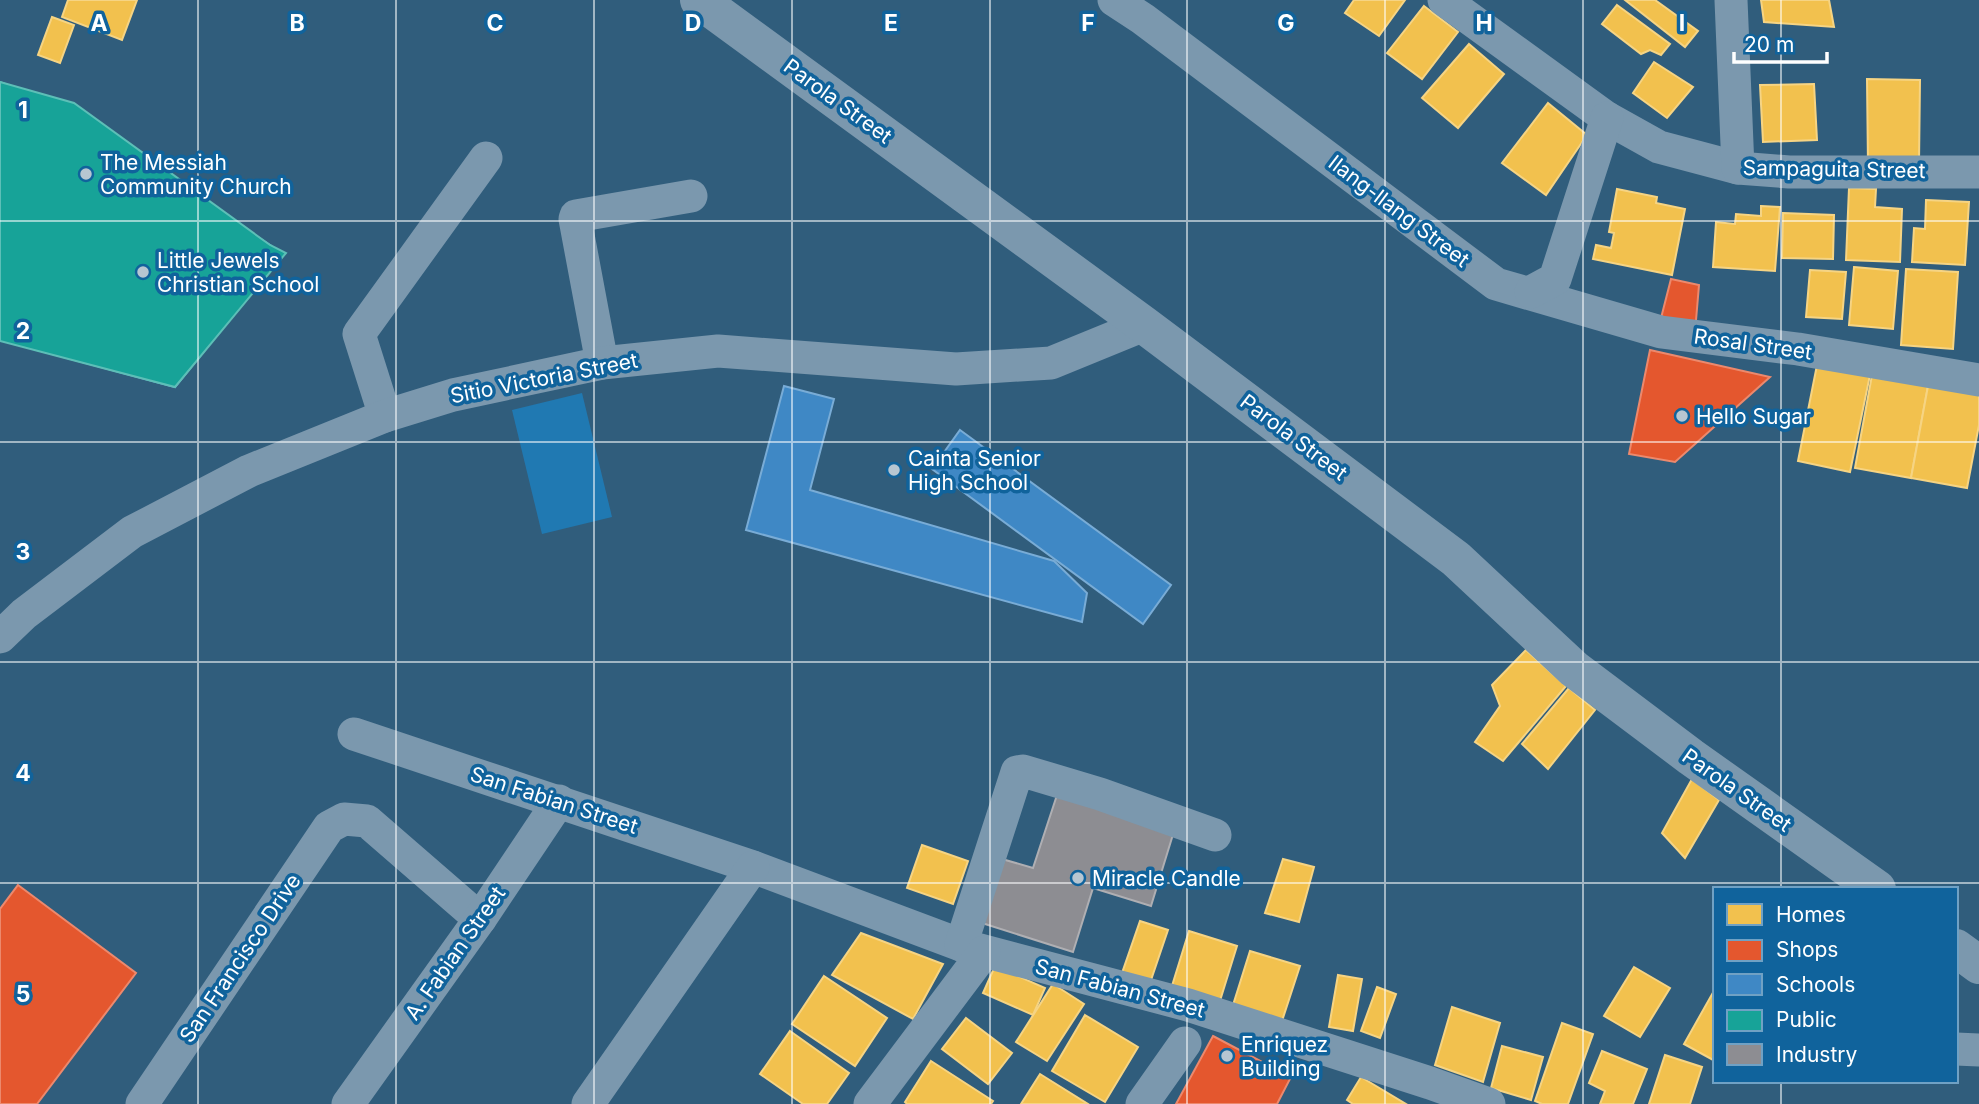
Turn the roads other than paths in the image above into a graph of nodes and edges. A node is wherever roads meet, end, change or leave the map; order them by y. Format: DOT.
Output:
graph roads {
  1 [pos="699,0"];
  2 [pos="1114,0"];
  3 [pos="1444,0"];
  4 [pos="1731,0"];
  5 [pos="1607,118"];
  6 [pos="486,158"];
  7 [pos="1738,168"];
  8 [pos="1979,172"];
  9 [pos="691,196"];
  10 [pos="1531,292"];
  11 [pos="1144,325"];
  12 [pos="602,363"];
  13 [pos="1979,380"];
  14 [pos="385,416"];
  15 [pos="0,637"];
  16 [pos="354,734"];
  17 [pos="559,801"];
  18 [pos="1215,835"];
  19 [pos="753,867"];
  20 [pos="1874,887"];
  21 [pos="480,919"];
  22 [pos="973,948"];
  23 [pos="1958,949"];
  24 [pos="1979,965"];
  25 [pos="1185,1043"];
  26 [pos="1958,1049"];
  27 [pos="1979,1050"];
  28 [pos="142,1104"];
  29 [pos="348,1104"];
  30 [pos="588,1104"];
  31 [pos="870,1104"];
  32 [pos="1142,1104"];
  33 [pos="1489,1104"];
  1 -- 11 [label="street, Parola Street"];
  2 -- 10 [label="street, Ilang-llang Street"];
  3 -- 5 [label="street, Sampaguita Street"];
  4 -- 7 [label="street"];
  5 -- 7 [label="street, Sampaguita Street"];
  5 -- 10 [label="street"];
  6 -- 14 [label="street"];
  7 -- 8 [label="street, Sampaguita Street"];
  9 -- 12 [label="street"];
  10 -- 13 [label="street, Rosal Street"];
  11 -- 12 [label="street, Sitio Victoria Street"];
  11 -- 20 [label="street, Parola Street"];
  12 -- 14 [label="street, Sitio Victoria Street"];
  14 -- 15 [label="street, Sitio Victoria Street"];
  16 -- 17 [label="street, San Fabian Street"];
  17 -- 19 [label="street, San Fabian Street"];
  17 -- 21 [label="street, A. Fabian Street"];
  18 -- 22 [label="street"];
  19 -- 22 [label="street, San Fabian Street"];
  19 -- 30 [label="street"];
  21 -- 28 [label="street, San Francisco Drive"];
  21 -- 29 [label="street, A. Fabian Street"];
  22 -- 31 [label="street"];
  22 -- 33 [label="street, San Fabian Street"];
  23 -- 24 [label="street"];
  25 -- 32 [label="street"];
  26 -- 27 [label="street"];
}
